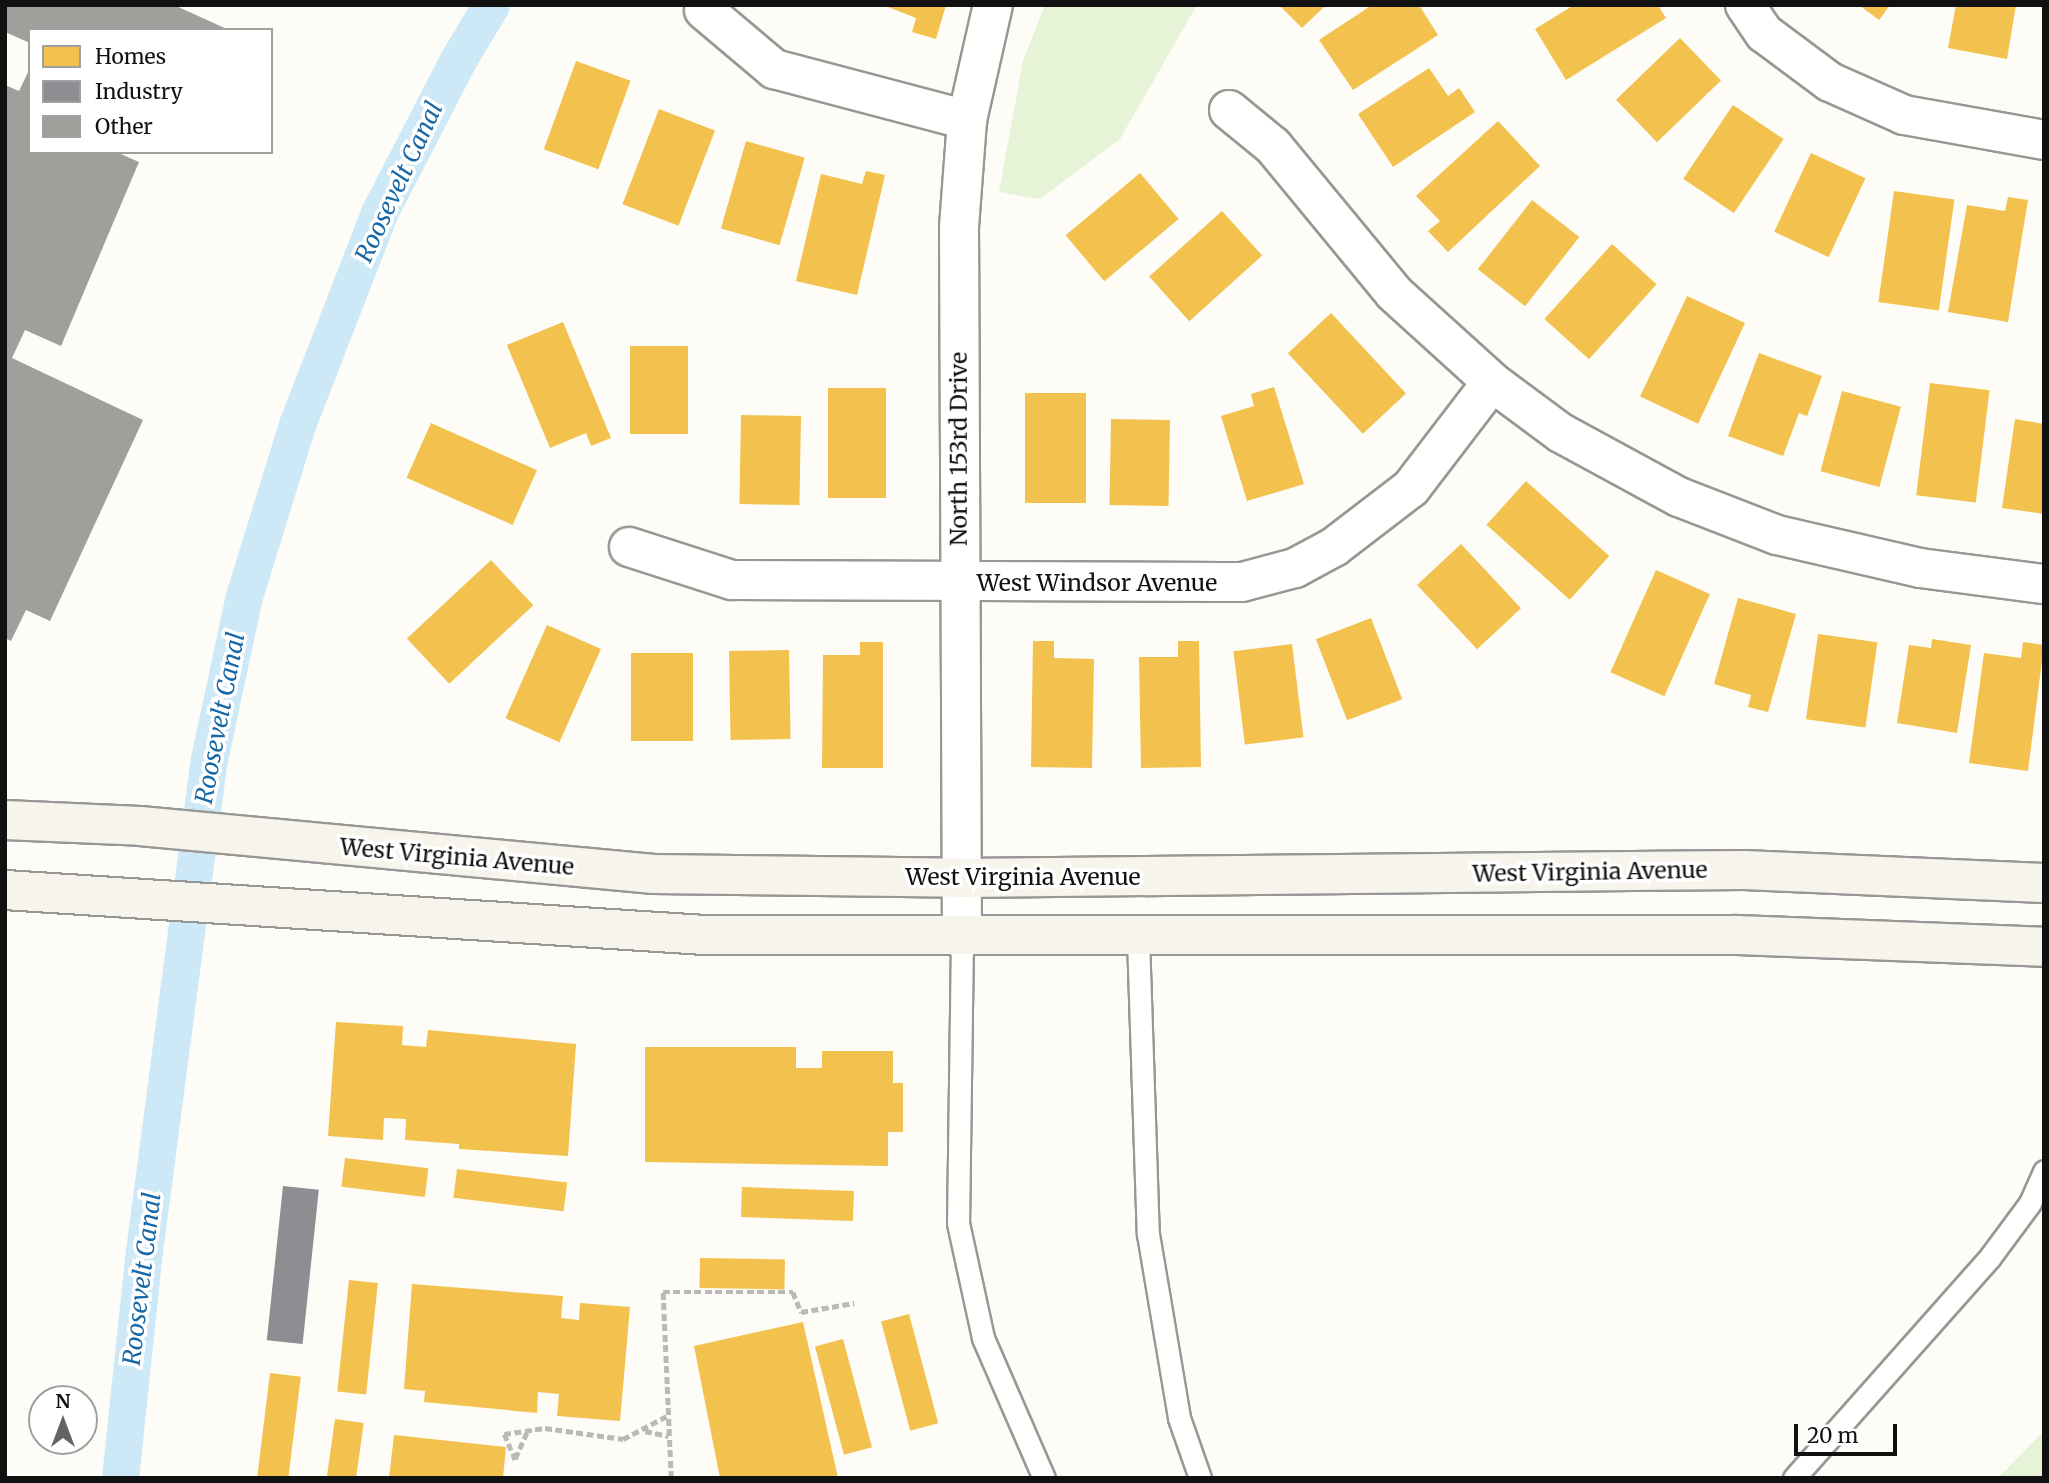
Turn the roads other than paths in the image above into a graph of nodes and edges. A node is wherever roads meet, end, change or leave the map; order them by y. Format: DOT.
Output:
graph roads {
  1 [pos="993,5"];
  2 [pos="1745,5"];
  3 [pos="704,10"];
  4 [pos="1229,110"];
  5 [pos="967,120"];
  6 [pos="2044,140"];
  7 [pos="1492,382"];
  8 [pos="629,547"];
  9 [pos="959,584"];
  10 [pos="2044,584"];
  11 [pos="5,820"];
  12 [pos="962,878"];
  13 [pos="2044,883"];
  14 [pos="5,890"];
  15 [pos="1138,938"];
  16 [pos="962,939"];
  17 [pos="2044,947"];
  18 [pos="2044,1171"];
  19 [pos="1044,1478"];
  20 [pos="1200,1478"];
  21 [pos="1794,1478"];
  1 -- 5 [label="street, North 153rd Drive"];
  2 -- 6 [label="street"];
  3 -- 5 [label="street"];
  4 -- 7 [label="street"];
  5 -- 9 [label="street, North 153rd Drive"];
  7 -- 9 [label="street, West Windsor Avenue"];
  7 -- 10 [label="street"];
  8 -- 9 [label="street, West Windsor Avenue"];
  9 -- 12 [label="street, North 153rd Drive"];
  11 -- 12 [label="main road, West Virginia Avenue"];
  12 -- 13 [label="main road, West Virginia Avenue"];
  12 -- 16 [label="street, North 153rd Drive"];
  14 -- 16 [label="main road"];
  15 -- 16 [label="main road"];
  15 -- 17 [label="main road"];
  15 -- 20 [label="lane"];
  16 -- 19 [label="lane"];
  18 -- 21 [label="lane"];
}
